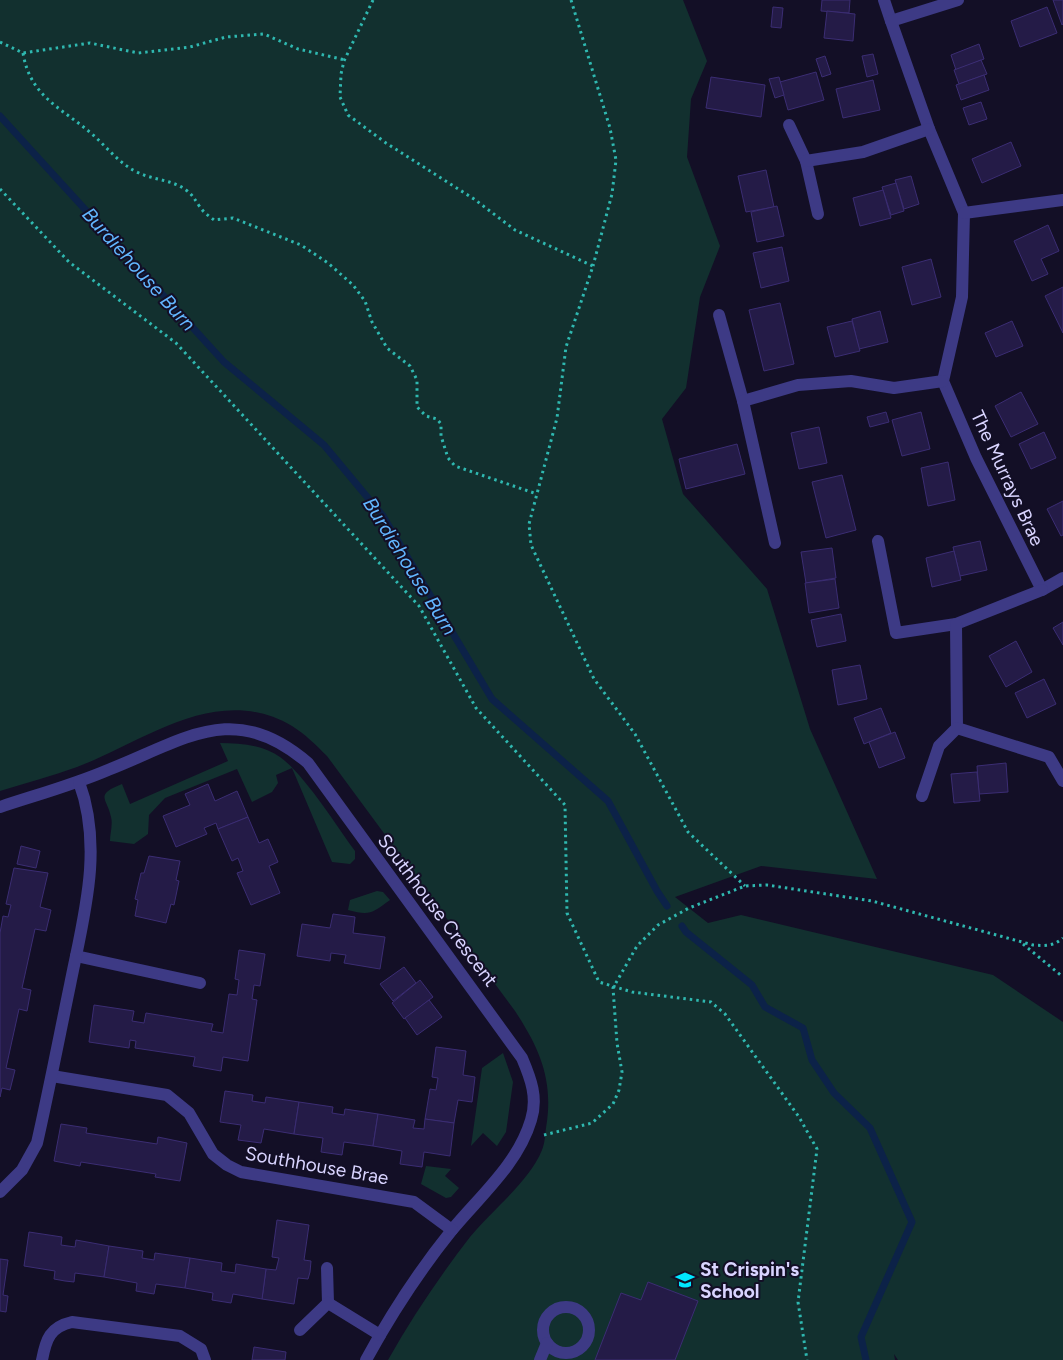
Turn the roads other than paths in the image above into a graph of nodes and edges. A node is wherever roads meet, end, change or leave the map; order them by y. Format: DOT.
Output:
graph roads {
  1 [pos="884,0"];
  2 [pos="958,0"];
  3 [pos="891,20"];
  4 [pos="789,124"];
  5 [pos="929,129"];
  6 [pos="806,161"];
  7 [pos="1063,200"];
  8 [pos="964,213"];
  9 [pos="818,214"];
  10 [pos="719,315"];
  11 [pos="943,381"];
  12 [pos="743,401"];
  13 [pos="878,541"];
  14 [pos="775,544"];
  15 [pos="1063,578"];
  16 [pos="1042,590"];
  17 [pos="956,624"];
  18 [pos="957,728"];
  19 [pos="1063,781"];
  20 [pos="79,782"];
  21 [pos="922,796"];
  22 [pos="0,806"];
  23 [pos="76,956"];
  24 [pos="200,983"];
  25 [pos="52,1076"];
  26 [pos="0,1192"];
  27 [pos="452,1230"];
  28 [pos="327,1268"];
  29 [pos="328,1303"];
  30 [pos="300,1330"];
  31 [pos="380,1335"];
  32 [pos="547,1344"];
  33 [pos="42,1360"];
  34 [pos="204,1360"];
  35 [pos="366,1360"];
  36 [pos="540,1360"];
  1 -- 3 [label="street"];
  2 -- 3 [label="street"];
  3 -- 5 [label="street"];
  4 -- 6 [label="street"];
  5 -- 6 [label="street"];
  5 -- 8 [label="street"];
  6 -- 9 [label="street"];
  7 -- 8 [label="street"];
  8 -- 11 [label="street"];
  10 -- 12 [label="street"];
  11 -- 12 [label="street"];
  11 -- 16 [label="street, The Murrays Brae"];
  12 -- 14 [label="street"];
  13 -- 17 [label="street"];
  15 -- 16 [label="street"];
  16 -- 17 [label="street"];
  17 -- 18 [label="street"];
  18 -- 19 [label="street"];
  18 -- 21 [label="street"];
  20 -- 22 [label="street, Southhouse Crescent"];
  20 -- 23 [label="street"];
  20 -- 27 [label="street, Southhouse Crescent"];
  23 -- 24 [label="street"];
  23 -- 25 [label="street"];
  25 -- 26 [label="street"];
  25 -- 27 [label="street, Southhouse Brae"];
  27 -- 31 [label="street, Southhouse Crescent"];
  28 -- 29 [label="street"];
  29 -- 30 [label="street"];
  29 -- 31 [label="street"];
  31 -- 35 [label="street, Southhouse Crescent"];
  32 -- 36 [label="street"];
  33 -- 34 [label="street"];
}
